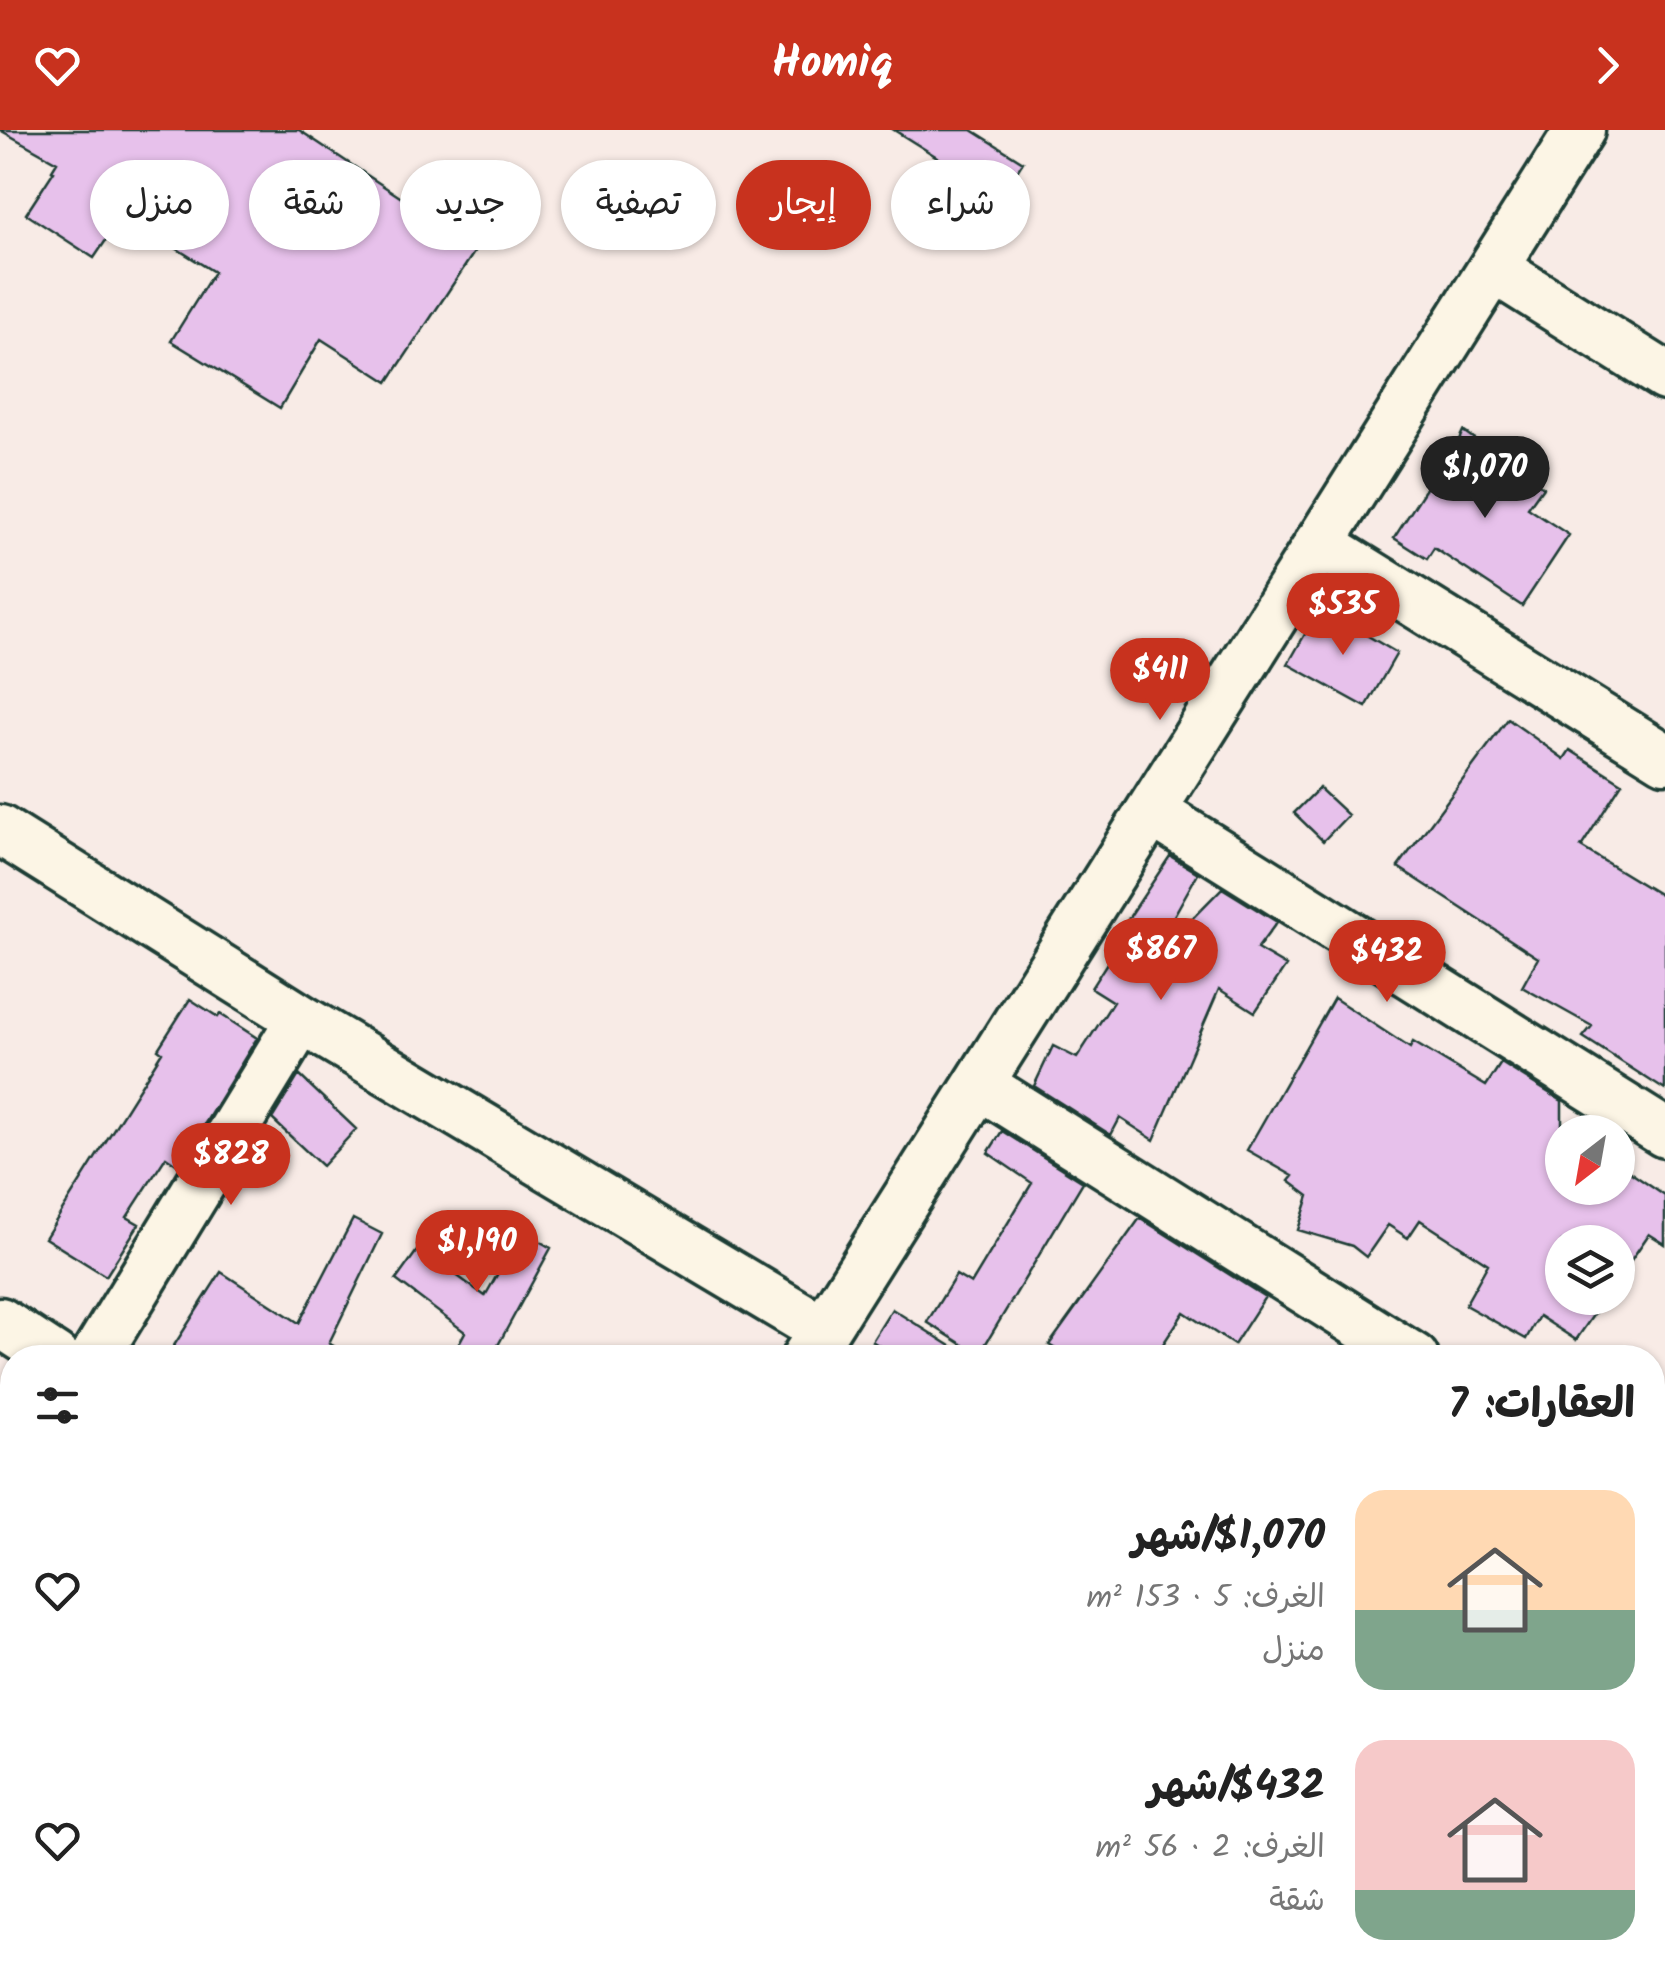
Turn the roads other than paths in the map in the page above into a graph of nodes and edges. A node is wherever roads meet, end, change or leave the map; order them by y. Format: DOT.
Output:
graph roads {
  1 [pos="1580,130"];
  2 [pos="1494,268"];
  3 [pos="1665,376"];
  4 [pos="1319,544"];
  5 [pos="1665,758"];
  6 [pos="1150,811"];
  7 [pos="0,830"];
  8 [pos="301,1018"];
  9 [pos="979,1084"];
  10 [pos="1665,1133"];
  11 [pos="0,1322"];
  12 [pos="815,1344"];
  13 [pos="35,1345"];
  14 [pos="102,1345"];
  15 [pos="1393,1345"];
  1 -- 2 [label="street"];
  2 -- 3 [label="street"];
  2 -- 4 [label="street"];
  4 -- 5 [label="street"];
  4 -- 6 [label="street"];
  6 -- 9 [label="street"];
  6 -- 10 [label="street"];
  7 -- 8 [label="street"];
  8 -- 12 [label="street"];
  8 -- 14 [label="street"];
  9 -- 12 [label="street"];
  9 -- 15 [label="street"];
  11 -- 13 [label="street"];
}
